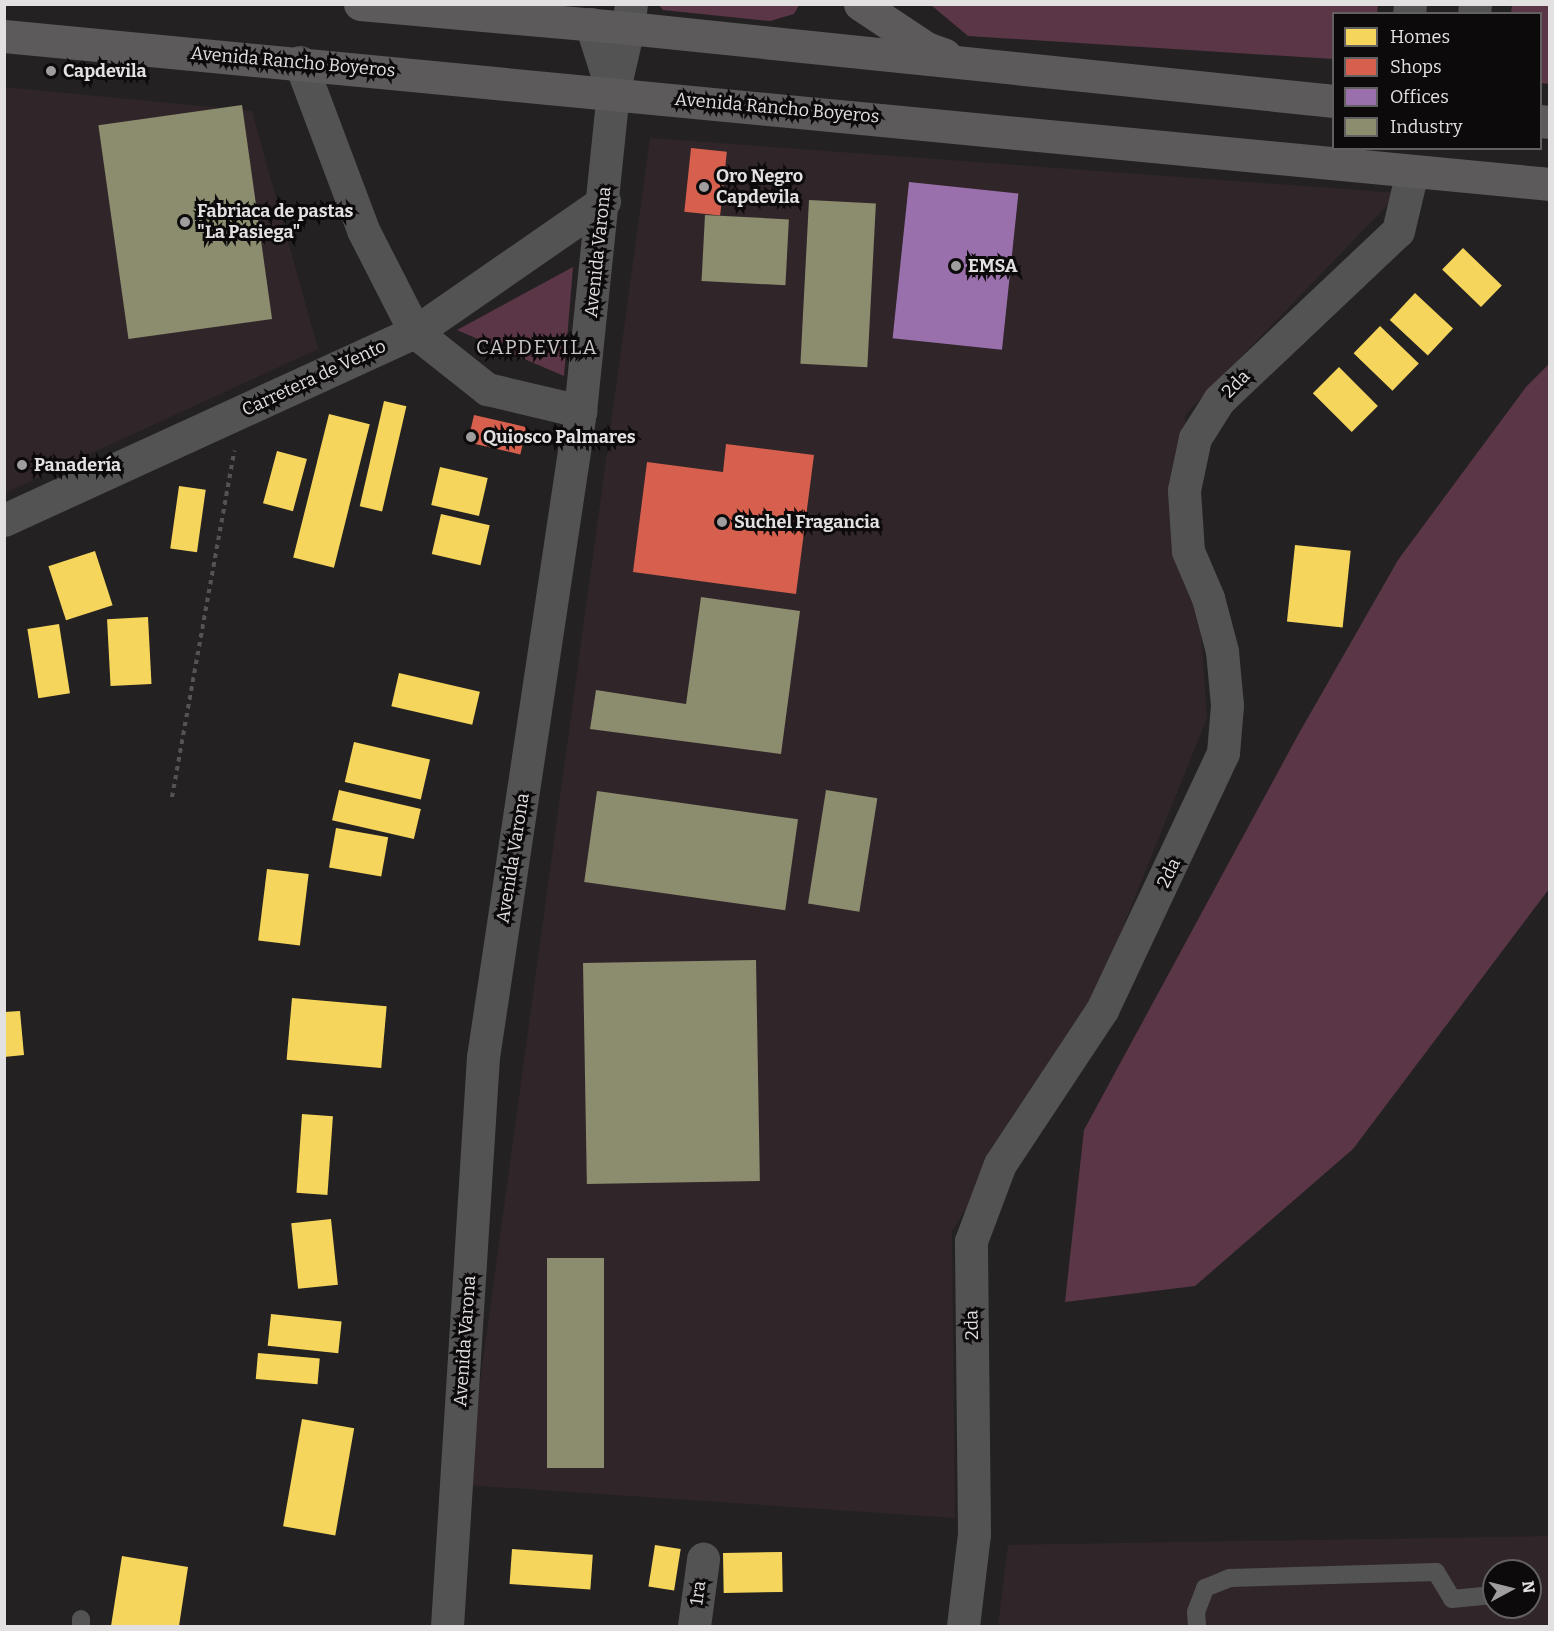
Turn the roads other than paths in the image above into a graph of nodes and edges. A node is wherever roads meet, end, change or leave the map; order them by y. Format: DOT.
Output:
graph roads {
  1 [pos="360,4"];
  2 [pos="860,4"];
  3 [pos="592,14"];
  4 [pos="629,16"];
  5 [pos="4,36"];
  6 [pos="300,62"];
  7 [pos="972,65"];
  8 [pos="613,93"];
  9 [pos="1332,101"];
  10 [pos="1412,172"];
  11 [pos="1550,184"];
  12 [pos="604,201"];
  13 [pos="415,332"];
  14 [pos="580,411"];
  15 [pos="4,520"];
  16 [pos="703,1559"];
  17 [pos="1482,1596"];
  18 [pos="447,1626"];
  19 [pos="694,1626"];
  20 [pos="963,1626"];
  21 [pos="1197,1626"];
  1 -- 3 [label="highway"];
  2 -- 7 [label="highway"];
  3 -- 4 [label="highway"];
  3 -- 8 [label="street, Avenida Varona"];
  4 -- 7 [label="highway"];
  4 -- 8 [label="street, Avenida Varona"];
  5 -- 6 [label="highway, Avenida Rancho Boyeros"];
  6 -- 8 [label="highway, Avenida Rancho Boyeros"];
  6 -- 13 [label="street"];
  7 -- 9 [label="highway"];
  8 -- 10 [label="highway, Avenida Rancho Boyeros"];
  8 -- 12 [label="street, Avenida Varona"];
  10 -- 11 [label="highway, Avenida Rancho Boyeros"];
  10 -- 20 [label="street, 2da"];
  12 -- 13 [label="street, Carretera de Vento"];
  12 -- 14 [label="street, Avenida Varona"];
  13 -- 14 [label="street"];
  13 -- 15 [label="street, Carretera de Vento"];
  14 -- 18 [label="street, Avenida Varona"];
  16 -- 19 [label="street, 1ra"];
  17 -- 21 [label="lane"];
}
